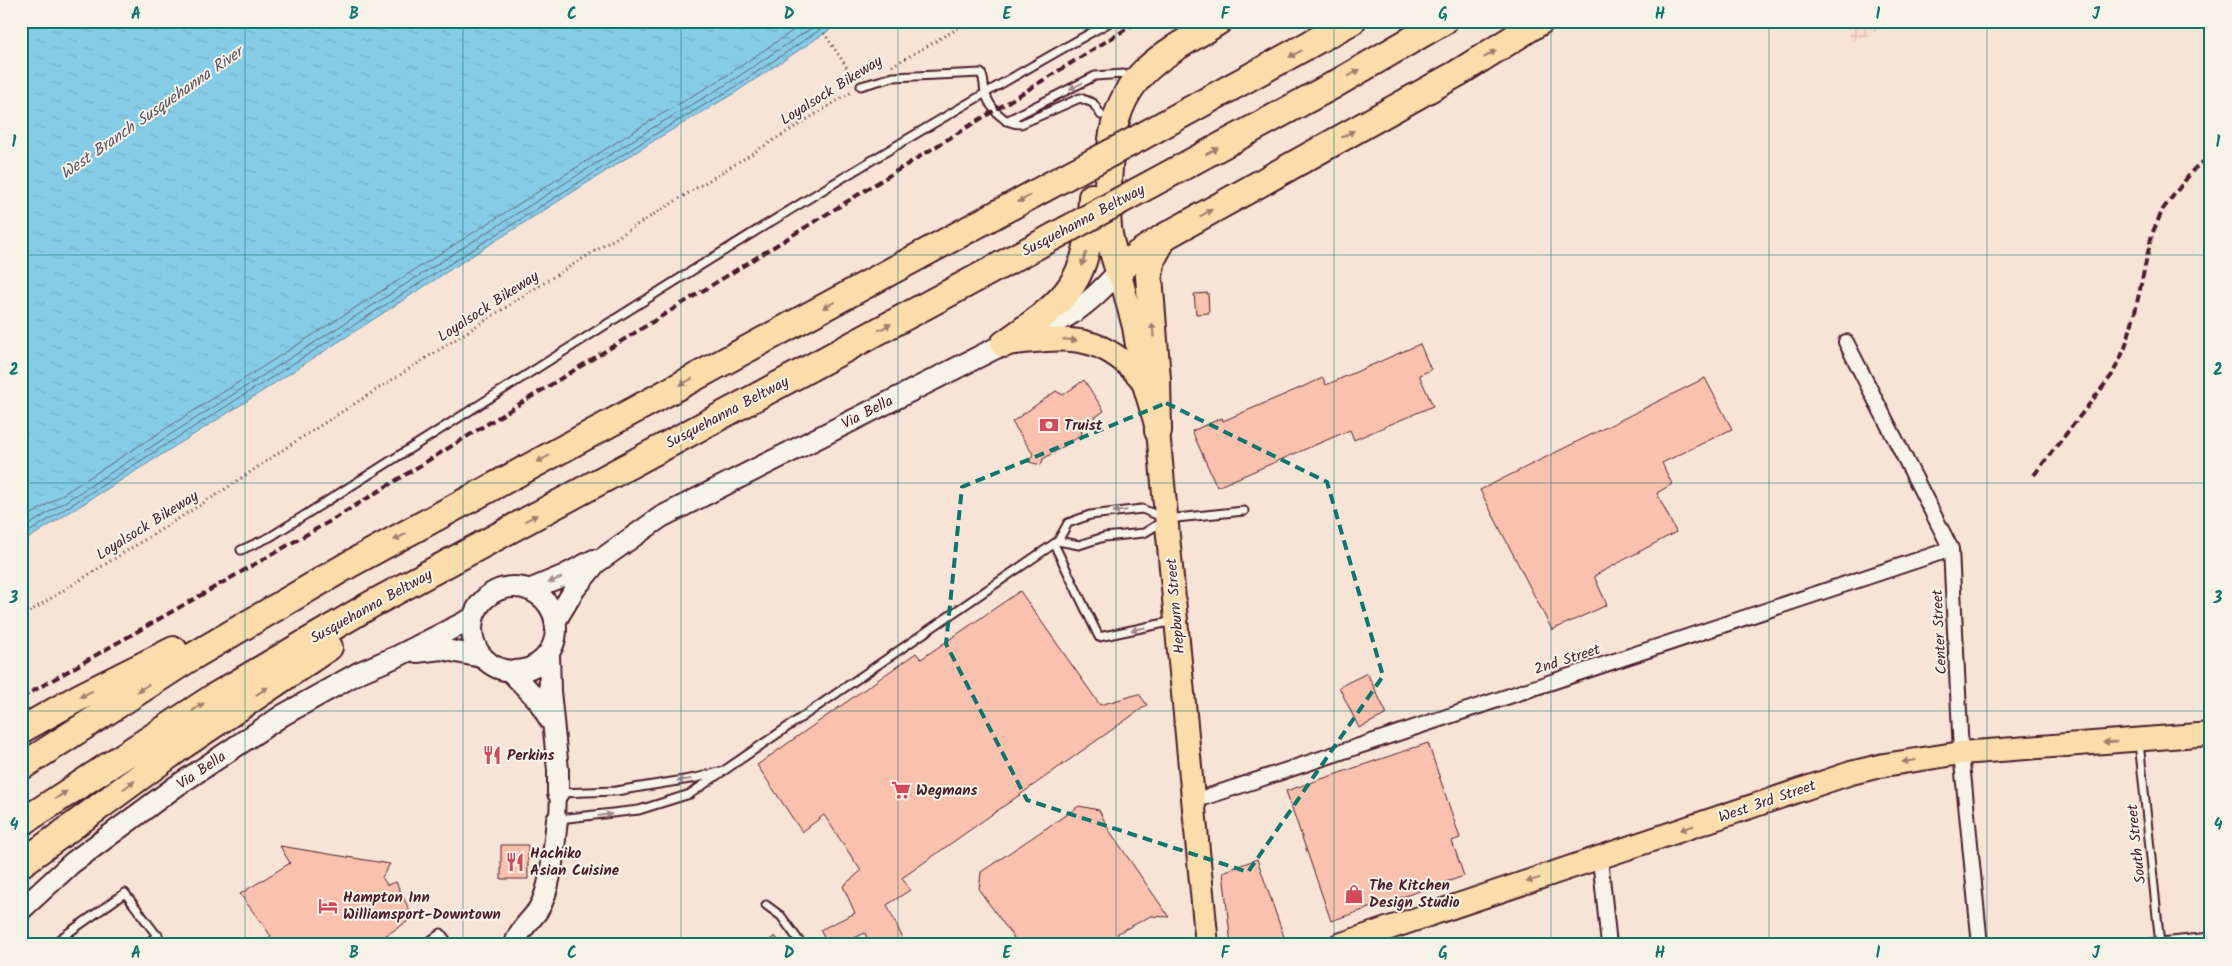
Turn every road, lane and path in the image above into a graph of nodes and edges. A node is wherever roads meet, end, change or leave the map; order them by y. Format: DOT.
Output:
graph roads {
  1 [pos="972,21"];
  2 [pos="1112,21"];
  3 [pos="1207,21"];
  4 [pos="1220,21"];
  5 [pos="1352,21"];
  6 [pos="1444,21"];
  7 [pos="1541,21"];
  8 [pos="824,33"];
  9 [pos="888,68"];
  10 [pos="1122,74"];
  11 [pos="861,86"];
  12 [pos="985,92"];
  13 [pos="1101,115"];
  14 [pos="1006,121"];
  15 [pos="1164,237"];
  16 [pos="1119,271"];
  17 [pos="1846,342"];
  18 [pos="1004,344"];
  19 [pos="1143,381"];
  20 [pos="1158,431"];
  21 [pos="1244,511"];
  22 [pos="1167,519"];
  23 [pos="488,541"];
  24 [pos="1056,542"];
  25 [pos="1951,549"];
  26 [pos="240,550"];
  27 [pos="611,551"];
  28 [pos="350,564"];
  29 [pos="528,590"];
  30 [pos="21,617"];
  31 [pos="473,618"];
  32 [pos="1176,621"];
  33 [pos="555,622"];
  34 [pos="549,654"];
  35 [pos="398,656"];
  36 [pos="482,657"];
  37 [pos="510,670"];
  38 [pos="554,729"];
  39 [pos="21,730"];
  40 [pos="2211,734"];
  41 [pos="2139,740"];
  42 [pos="1961,753"];
  43 [pos="730,766"];
  44 [pos="21,767"];
  45 [pos="558,793"];
  46 [pos="1194,801"];
  47 [pos="557,820"];
  48 [pos="21,823"];
  49 [pos="1600,858"];
  50 [pos="21,864"];
  51 [pos="766,905"];
  52 [pos="21,910"];
  53 [pos="158,936"];
  54 [pos="2211,937"];
  55 [pos="513,944"];
  56 [pos="2160,944"];
  57 [pos="50,945"];
  58 [pos="145,945"];
  59 [pos="164,945"];
  60 [pos="424,945"];
  61 [pos="450,945"];
  62 [pos="802,945"];
  63 [pos="1207,945"];
  64 [pos="1339,945"];
  65 [pos="1609,945"];
  66 [pos="1980,945"];
  67 [pos="2130,945"];
  1 -- 9 [label="path, Loyalsock Bikeway"];
  2 -- 12 [label="lane"];
  3 -- 10 [label="highway"];
  4 -- 16 [label="highway"];
  5 -- 28 [label="highway, one-way, bridge"];
  23 -- 6 [label="highway, Susquehanna Beltway, one-way, bridge"];
  15 -- 7 [label="highway, one-way"];
  8 -- 11 [label="path"];
  10 -- 13 [label="highway"];
  10 -- 14 [label="lane, one-way"];
  11 -- 12 [label="lane"];
  11 -- 30 [label="path, Loyalsock Bikeway"];
  12 -- 14 [label="lane"];
  12 -- 26 [label="lane"];
  13 -- 14 [label="lane"];
  13 -- 18 [label="highway, one-way"];
  15 -- 16 [label="highway"];
  20 -- 15 [label="highway, one-way"];
  16 -- 18 [label="main road, Via Bella"];
  16 -- 19 [label="main road, Hepburn Street"];
  17 -- 25 [label="street, Center Street"];
  18 -- 19 [label="main road, one-way"];
  18 -- 27 [label="main road, Via Bella"];
  19 -- 20 [label="main road, Hepburn Street"];
  20 -- 22 [label="main road, Hepburn Street"];
  21 -- 22 [label="lane"];
  22 -- 24 [label="lane"];
  22 -- 24 [label="lane, one-way"];
  22 -- 32 [label="main road, Hepburn Street"];
  48 -- 23 [label="highway, Susquehanna Beltway, one-way"];
  50 -- 23 [label="highway, one-way"];
  32 -- 24 [label="lane, one-way"];
  24 -- 43 [label="lane"];
  25 -- 42 [label="street, Center Street"];
  25 -- 46 [label="street, 2nd Street"];
  27 -- 29 [label="main road, Via Bella, one-way"];
  27 -- 33 [label="main road, Via Bella"];
  28 -- 39 [label="highway, one-way"];
  28 -- 44 [label="highway, one-way"];
  29 -- 31 [label="main road"];
  29 -- 33 [label="main road"];
  31 -- 35 [label="main road, Via Bella"];
  31 -- 36 [label="main road"];
  32 -- 46 [label="main road, Hepburn Street"];
  33 -- 34 [label="main road"];
  34 -- 37 [label="main road"];
  34 -- 38 [label="main road"];
  35 -- 36 [label="main road, Via Bella"];
  35 -- 52 [label="main road, Via Bella"];
  36 -- 37 [label="main road"];
  37 -- 38 [label="main road"];
  38 -- 45 [label="main road"];
  40 -- 41 [label="main road, West 3rd Street"];
  41 -- 42 [label="main road, West 3rd Street, one-way"];
  41 -- 56 [label="lane, South Street"];
  42 -- 49 [label="main road, West 3rd Street, one-way"];
  42 -- 66 [label="street, Center Street"];
  43 -- 45 [label="lane, one-way"];
  47 -- 43 [label="lane, one-way"];
  45 -- 47 [label="street"];
  46 -- 63 [label="main road, Hepburn Street"];
  47 -- 55 [label="main road"];
  49 -- 64 [label="main road, West 3rd Street, one-way"];
  49 -- 65 [label="street"];
  51 -- 62 [label="lane"];
  53 -- 57 [label="lane"];
  53 -- 58 [label="lane"];
  53 -- 59 [label="lane"];
  54 -- 56 [label="lane"];
  56 -- 67 [label="lane"];
  60 -- 61 [label="lane"];
}
